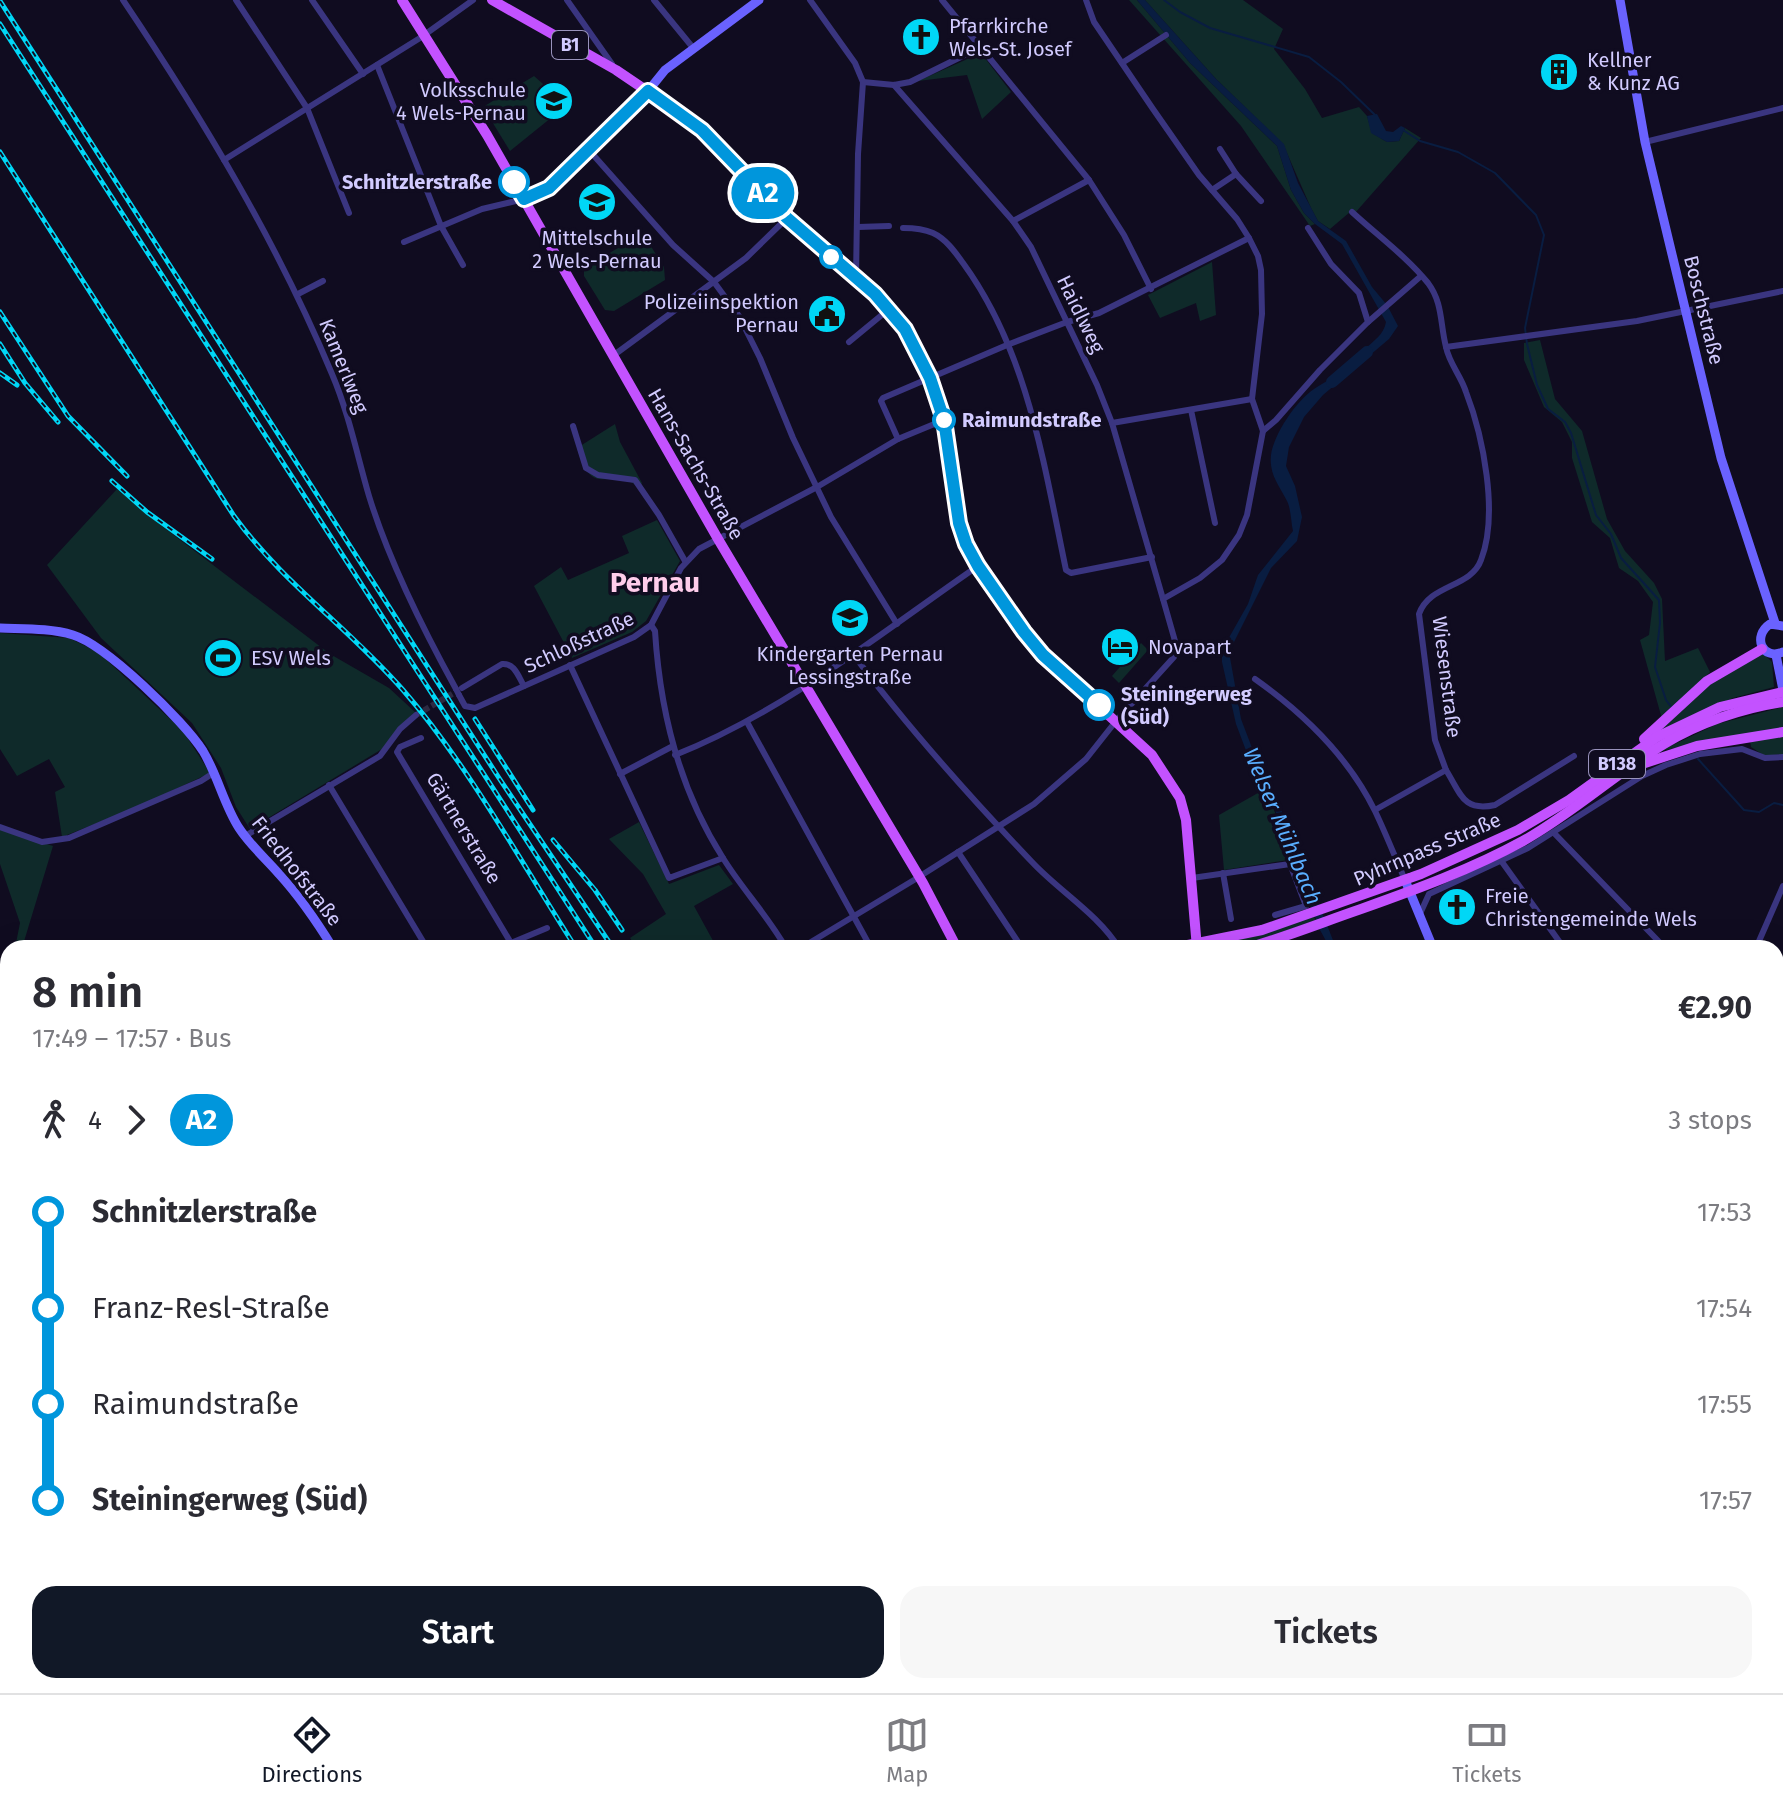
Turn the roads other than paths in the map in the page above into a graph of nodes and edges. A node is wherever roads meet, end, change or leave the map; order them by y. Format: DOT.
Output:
graph roads {
  1 [pos="123,0"];
  2 [pos="236,0"];
  3 [pos="314,0"];
  4 [pos="402,0"];
  5 [pos="473,0"];
  6 [pos="492,0"];
  7 [pos="567,0"];
  8 [pos="654,0"];
  9 [pos="739,0"];
  10 [pos="759,0"];
  11 [pos="810,0"];
  12 [pos="942,0"];
  13 [pos="1086,0"];
  14 [pos="1620,0"];
  15 [pos="746,9"];
  16 [pos="425,35"];
  17 [pos="1166,35"];
  18 [pos="983,46"];
  19 [pos="694,49"];
  20 [pos="1122,63"];
  21 [pos="377,65"];
  22 [pos="616,70"];
  23 [pos="363,74"];
  24 [pos="863,82"];
  25 [pos="894,85"];
  26 [pos="648,91"];
  27 [pos="307,108"];
  28 [pos="1783,108"];
  29 [pos="1645,142"];
  30 [pos="588,149"];
  31 [pos="1220,149"];
  32 [pos="224,160"];
  33 [pos="1236,174"];
  34 [pos="1089,180"];
  35 [pos="1212,190"];
  36 [pos="524,199"];
  37 [pos="1261,201"];
  38 [pos="1352,212"];
  39 [pos="349,213"];
  40 [pos="787,218"];
  41 [pos="1013,221"];
  42 [pos="441,226"];
  43 [pos="889,226"];
  44 [pos="858,227"];
  45 [pos="903,228"];
  46 [pos="1308,228"];
  47 [pos="1249,238"];
  48 [pos="404,242"];
  49 [pos="463,265"];
  50 [pos="1421,276"];
  51 [pos="856,277"];
  52 [pos="323,281"];
  53 [pos="714,282"];
  54 [pos="1151,289"];
  55 [pos="1783,291"];
  56 [pos="298,294"];
  57 [pos="889,309"];
  58 [pos="1686,311"];
  59 [pos="1067,322"];
  60 [pos="1368,322"];
  61 [pos="849,342"];
  62 [pos="1007,345"];
  63 [pos="1446,347"];
  64 [pos="614,355"];
  65 [pos="930,378"];
  66 [pos="1252,399"];
  67 [pos="1191,410"];
  68 [pos="944,420"];
  69 [pos="1112,423"];
  70 [pos="573,426"];
  71 [pos="1263,431"];
  72 [pos="898,439"];
  73 [pos="817,487"];
  74 [pos="1215,523"];
  75 [pos="718,539"];
  76 [pos="1152,557"];
  77 [pos="685,561"];
  78 [pos="978,566"];
  79 [pos="1163,599"];
  80 [pos="897,624"];
  81 [pos="651,625"];
  82 [pos="1779,625"];
  83 [pos="0,628"];
  84 [pos="1762,649"];
  85 [pos="853,654"];
  86 [pos="1779,654"];
  87 [pos="570,665"];
  88 [pos="1255,679"];
  89 [pos="804,685"];
  90 [pos="524,686"];
  91 [pos="459,691"];
  92 [pos="1783,691"];
  93 [pos="1783,702"];
  94 [pos="1723,712"];
  95 [pos="416,715"];
  96 [pos="1116,721"];
  97 [pos="747,722"];
  98 [pos="1783,732"];
  99 [pos="421,738"];
  100 [pos="673,746"];
  101 [pos="675,755"];
  102 [pos="1574,756"];
  103 [pos="1783,757"];
  104 [pos="1621,768"];
  105 [pos="1446,770"];
  106 [pos="215,772"];
  107 [pos="620,774"];
  108 [pos="329,785"];
  109 [pos="1375,810"];
  110 [pos="998,826"];
  111 [pos="0,827"];
  112 [pos="1554,833"];
  113 [pos="245,836"];
  114 [pos="958,852"];
  115 [pos="723,858"];
  116 [pos="1502,862"];
  117 [pos="1223,873"];
  118 [pos="919,877"];
  119 [pos="1192,878"];
  120 [pos="1407,886"];
  121 [pos="1783,886"];
  122 [pos="1429,894"];
  123 [pos="1275,915"];
  124 [pos="853,916"];
  125 [pos="1419,916"];
  126 [pos="1321,917"];
  127 [pos="1231,919"];
  128 [pos="547,928"];
  129 [pos="327,940"];
  130 [pos="422,940"];
  131 [pos="509,940"];
  132 [pos="524,940"];
  133 [pos="780,940"];
  134 [pos="814,940"];
  135 [pos="866,940"];
  136 [pos="953,940"];
  137 [pos="1017,940"];
  138 [pos="1114,940"];
  139 [pos="1197,940"];
  140 [pos="1219,940"];
  141 [pos="1266,940"];
  142 [pos="1430,940"];
  143 [pos="1558,940"];
  144 [pos="1657,940"];
  145 [pos="1759,940"];
  1 -- 32 [label="street, Kamerlweg"];
  2 -- 27 [label="street"];
  3 -- 23 [label="street"];
  4 -- 16 [label="main road, Hans-Sachs-Straße"];
  5 -- 16 [label="street"];
  6 -- 22 [label="main road, B1"];
  7 -- 22 [label="street"];
  8 -- 19 [label="street"];
  9 -- 15 [label="street"];
  10 -- 15 [label="street"];
  11 -- 24 [label="street"];
  12 -- 18 [label="street"];
  13 -- 20 [label="street"];
  14 -- 29 [label="street, Boschstraße"];
  15 -- 19 [label="street"];
  16 -- 21 [label="street"];
  16 -- 36 [label="main road, Hans-Sachs-Straße"];
  17 -- 20 [label="street"];
  18 -- 25 [label="street"];
  18 -- 34 [label="street"];
  19 -- 26 [label="street"];
  20 -- 35 [label="street"];
  21 -- 23 [label="street"];
  21 -- 42 [label="street"];
  22 -- 26 [label="main road, B1"];
  23 -- 27 [label="street"];
  24 -- 25 [label="street"];
  24 -- 44 [label="street"];
  25 -- 41 [label="street, Haidlweg"];
  26 -- 30 [label="street"];
  26 -- 40 [label="main road, B1"];
  27 -- 32 [label="street"];
  27 -- 39 [label="street"];
  28 -- 29 [label="street"];
  29 -- 58 [label="street, Boschstraße"];
  30 -- 36 [label="street"];
  30 -- 53 [label="street"];
  31 -- 33 [label="street"];
  32 -- 56 [label="street, Kamerlweg"];
  33 -- 35 [label="street"];
  33 -- 37 [label="street"];
  34 -- 41 [label="street"];
  34 -- 54 [label="street"];
  35 -- 47 [label="street"];
  36 -- 42 [label="street"];
  36 -- 64 [label="main road, Hans-Sachs-Straße"];
  38 -- 50 [label="street"];
  40 -- 51 [label="main road, B1"];
  40 -- 53 [label="street"];
  41 -- 59 [label="street, Haidlweg"];
  42 -- 48 [label="street"];
  42 -- 49 [label="street"];
  43 -- 44 [label="street"];
  44 -- 51 [label="street"];
  45 -- 62 [label="street"];
  46 -- 60 [label="street"];
  47 -- 54 [label="street"];
  47 -- 66 [label="street"];
  50 -- 60 [label="street"];
  50 -- 63 [label="street"];
  51 -- 57 [label="main road, B1"];
  52 -- 56 [label="street"];
  53 -- 64 [label="street"];
  53 -- 73 [label="street"];
  54 -- 59 [label="street"];
  55 -- 58 [label="street"];
  56 -- 91 [label="street, Kamerlweg"];
  57 -- 61 [label="street"];
  57 -- 65 [label="main road, B1"];
  58 -- 63 [label="street"];
  58 -- 82 [label="street, Boschstraße"];
  59 -- 62 [label="street"];
  59 -- 69 [label="street, Haidlweg"];
  60 -- 71 [label="street"];
  62 -- 65 [label="street"];
  62 -- 76 [label="street"];
  63 -- 105 [label="street, Wiesenstraße"];
  64 -- 75 [label="main road, Hans-Sachs-Straße"];
  65 -- 68 [label="main road, B1"];
  65 -- 72 [label="street"];
  66 -- 67 [label="street"];
  66 -- 71 [label="street"];
  67 -- 69 [label="street"];
  67 -- 74 [label="street"];
  68 -- 72 [label="street, Schloßstraße"];
  68 -- 78 [label="main road, B1"];
  69 -- 76 [label="street, Haidlweg"];
  70 -- 77 [label="street"];
  71 -- 79 [label="street"];
  72 -- 73 [label="street, Schloßstraße"];
  73 -- 75 [label="street, Schloßstraße"];
  73 -- 80 [label="street"];
  75 -- 77 [label="street, Schloßstraße"];
  75 -- 89 [label="main road, Hans-Sachs-Straße"];
  76 -- 79 [label="street, Haidlweg"];
  77 -- 81 [label="street, Schloßstraße"];
  78 -- 80 [label="street"];
  78 -- 96 [label="main road, B1"];
  79 -- 96 [label="street, Haidlweg"];
  80 -- 85 [label="street"];
  81 -- 87 [label="street, Schloßstraße"];
  81 -- 100 [label="street"];
  82 -- 84 [label="street"];
  83 -- 106 [label="street, Friedhofstraße"];
  84 -- 86 [label="street"];
  84 -- 104 [label="main road"];
  85 -- 89 [label="street"];
  85 -- 110 [label="street"];
  86 -- 92 [label="street"];
  87 -- 90 [label="street, Schloßstraße"];
  87 -- 107 [label="street"];
  88 -- 109 [label="street"];
  89 -- 97 [label="street"];
  89 -- 118 [label="main road, Hans-Sachs-Straße"];
  90 -- 91 [label="street, Kamerlweg"];
  90 -- 91 [label="street, Schloßstraße"];
  92 -- 94 [label="main road, Pyhrnpass Straße / B138"];
  93 -- 94 [label="main road, Pyhrnpass Straße / B138"];
  94 -- 104 [label="main road, Pyhrnpass Straße / B138"];
  95 -- 108 [label="street"];
  96 -- 110 [label="street"];
  96 -- 119 [label="main road, B1"];
  97 -- 101 [label="street"];
  97 -- 124 [label="street"];
  98 -- 104 [label="main road"];
  99 -- 131 [label="street, Gärtnerstraße"];
  100 -- 101 [label="street"];
  100 -- 107 [label="street"];
  101 -- 115 [label="street"];
  102 -- 105 [label="street"];
  103 -- 112 [label="street"];
  104 -- 120 [label="main road, Pyhrnpass Straße / B138"];
  105 -- 109 [label="street"];
  106 -- 111 [label="street"];
  106 -- 113 [label="street, Friedhofstraße"];
  107 -- 115 [label="street"];
  108 -- 113 [label="street"];
  108 -- 130 [label="street"];
  109 -- 120 [label="street"];
  110 -- 114 [label="street"];
  110 -- 138 [label="street"];
  112 -- 116 [label="street"];
  112 -- 144 [label="street"];
  113 -- 129 [label="street, Friedhofstraße"];
  114 -- 118 [label="street"];
  114 -- 137 [label="street"];
  115 -- 133 [label="street"];
  116 -- 122 [label="street"];
  116 -- 143 [label="street"];
  117 -- 119 [label="street"];
  117 -- 123 [label="street"];
  117 -- 127 [label="street"];
  118 -- 124 [label="street"];
  118 -- 136 [label="main road, Hans-Sachs-Straße"];
  119 -- 139 [label="main road, B1"];
  120 -- 122 [label="street"];
  120 -- 125 [label="street"];
  120 -- 126 [label="main road, Pyhrnpass Straße / B138"];
  121 -- 145 [label="street"];
  122 -- 125 [label="street"];
  124 -- 134 [label="street"];
  124 -- 135 [label="street"];
  125 -- 142 [label="street"];
  126 -- 140 [label="main road, Pyhrnpass Straße / B138"];
  126 -- 141 [label="main road, Pyhrnpass Straße / B138"];
  128 -- 132 [label="street"];
}
